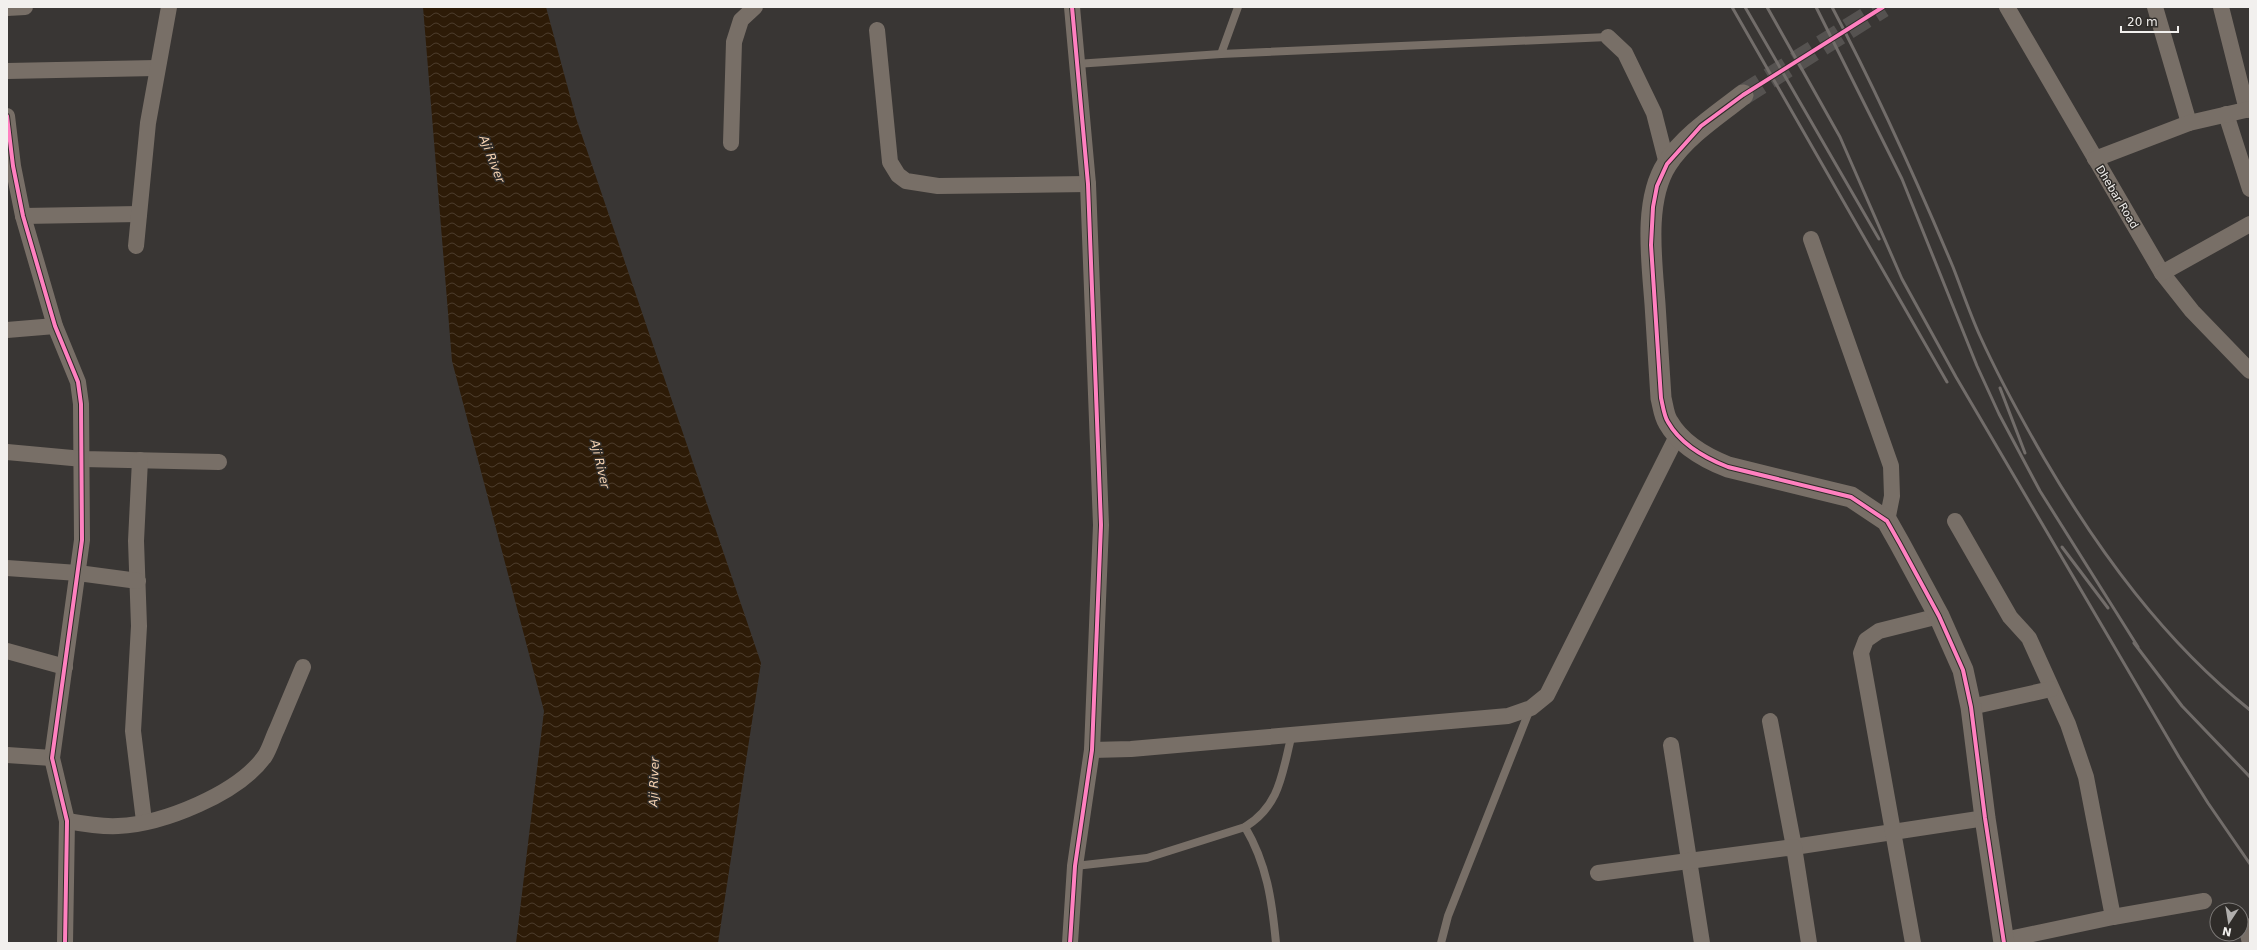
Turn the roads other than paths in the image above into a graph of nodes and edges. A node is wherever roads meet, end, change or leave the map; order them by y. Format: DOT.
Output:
graph roads {
  1 [pos="25,7"];
  2 [pos="168,7"];
  3 [pos="755,7"];
  4 [pos="1072,7"];
  5 [pos="1238,7"];
  6 [pos="2007,7"];
  7 [pos="2155,7"];
  8 [pos="2221,7"];
  9 [pos="7,8"];
  10 [pos="877,30"];
  11 [pos="1608,36"];
  12 [pos="1221,54"];
  13 [pos="1076,64"];
  14 [pos="156,68"];
  15 [pos="7,71"];
  16 [pos="1743,96"];
  17 [pos="2249,109"];
  18 [pos="2226,114"];
  19 [pos="7,116"];
  20 [pos="2189,123"];
  21 [pos="731,143"];
  22 [pos="2095,159"];
  23 [pos="1667,164"];
  24 [pos="1088,184"];
  25 [pos="2250,189"];
  26 [pos="139,214"];
  27 [pos="24,216"];
  28 [pos="2250,224"];
  29 [pos="1811,239"];
  30 [pos="136,246"];
  31 [pos="2162,273"];
  32 [pos="55,326"];
  33 [pos="7,330"];
  34 [pos="2246,368"];
  35 [pos="1677,436"];
  36 [pos="7,452"];
  37 [pos="83,459"];
  38 [pos="140,460"];
  39 [pos="219,462"];
  40 [pos="1886,521"];
  41 [pos="1955,521"];
  42 [pos="7,568"];
  43 [pos="78,573"];
  44 [pos="138,580"];
  45 [pos="1939,616"];
  46 [pos="7,651"];
  47 [pos="65,667"];
  48 [pos="303,667"];
  49 [pos="2051,689"];
  50 [pos="1971,707"];
  51 [pos="1531,708"];
  52 [pos="1770,721"];
  53 [pos="1292,734"];
  54 [pos="1671,744"];
  55 [pos="1092,750"];
  56 [pos="7,755"];
  57 [pos="52,758"];
  58 [pos="1985,818"];
  59 [pos="144,821"];
  60 [pos="67,822"];
  61 [pos="1245,827"];
  62 [pos="1892,831"];
  63 [pos="1794,847"];
  64 [pos="1690,861"];
  65 [pos="1075,866"];
  66 [pos="1598,874"];
  67 [pos="2204,901"];
  68 [pos="2112,917"];
  69 [pos="2004,941"];
  70 [pos="65,943"];
  71 [pos="1070,943"];
  72 [pos="1276,943"];
  73 [pos="1441,943"];
  74 [pos="1702,943"];
  75 [pos="1808,943"];
  76 [pos="1913,943"];
  1 -- 9 [label="street"];
  2 -- 14 [label="street"];
  3 -- 21 [label="street"];
  4 -- 13 [label="street"];
  5 -- 12 [label="lane"];
  6 -- 22 [label="street, Dhebar Road"];
  7 -- 20 [label="street"];
  8 -- 17 [label="street"];
  10 -- 24 [label="street"];
  11 -- 12 [label="lane"];
  11 -- 23 [label="street"];
  12 -- 13 [label="lane"];
  13 -- 24 [label="street"];
  14 -- 15 [label="street"];
  14 -- 26 [label="street"];
  16 -- 23 [label="street"];
  17 -- 18 [label="street"];
  18 -- 20 [label="street"];
  18 -- 25 [label="street"];
  19 -- 27 [label="street"];
  20 -- 22 [label="street"];
  22 -- 31 [label="street, Dhebar Road"];
  23 -- 35 [label="street"];
  24 -- 55 [label="street"];
  26 -- 27 [label="street"];
  26 -- 30 [label="street"];
  27 -- 32 [label="street"];
  28 -- 31 [label="street"];
  29 -- 40 [label="street"];
  31 -- 34 [label="street, Dhebar Road"];
  32 -- 33 [label="street"];
  32 -- 37 [label="street"];
  35 -- 40 [label="street"];
  35 -- 51 [label="street"];
  36 -- 37 [label="street"];
  37 -- 38 [label="street"];
  37 -- 43 [label="street"];
  38 -- 39 [label="street"];
  38 -- 44 [label="street"];
  40 -- 45 [label="street"];
  41 -- 49 [label="street"];
  42 -- 43 [label="street"];
  43 -- 44 [label="street"];
  43 -- 47 [label="street"];
  44 -- 59 [label="street"];
  45 -- 50 [label="street"];
  45 -- 62 [label="street"];
  46 -- 47 [label="street"];
  47 -- 57 [label="street"];
  48 -- 59 [label="street"];
  49 -- 50 [label="street"];
  49 -- 68 [label="street"];
  50 -- 58 [label="street"];
  51 -- 53 [label="street"];
  51 -- 73 [label="lane"];
  52 -- 63 [label="street"];
  53 -- 55 [label="street"];
  53 -- 61 [label="lane"];
  54 -- 64 [label="street"];
  55 -- 65 [label="street"];
  56 -- 57 [label="street"];
  57 -- 60 [label="street"];
  58 -- 62 [label="street"];
  58 -- 69 [label="street"];
  59 -- 60 [label="street"];
  60 -- 70 [label="street"];
  61 -- 65 [label="lane"];
  61 -- 72 [label="lane"];
  62 -- 63 [label="street"];
  62 -- 76 [label="street"];
  63 -- 64 [label="street"];
  63 -- 75 [label="street"];
  64 -- 66 [label="street"];
  64 -- 74 [label="street"];
  65 -- 71 [label="street"];
  67 -- 68 [label="street"];
  68 -- 69 [label="street"];
}
